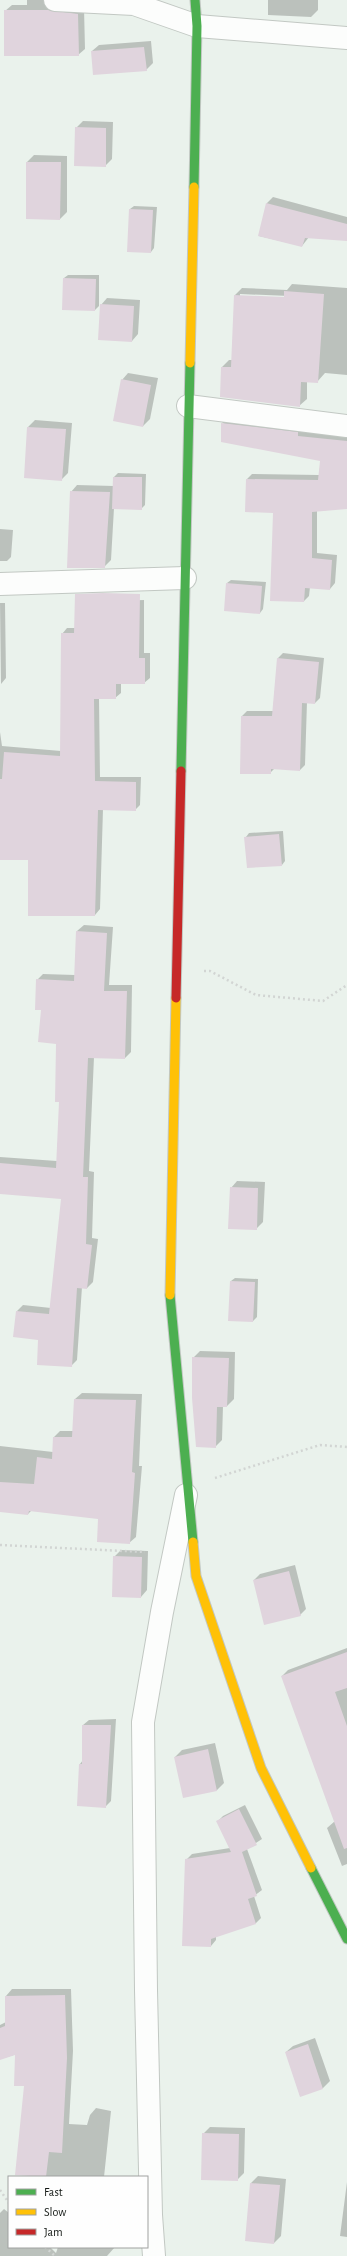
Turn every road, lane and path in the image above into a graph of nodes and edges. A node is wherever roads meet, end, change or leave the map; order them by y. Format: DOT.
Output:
graph roads {
  1 [pos="55,0"];
  2 [pos="196,0"];
  3 [pos="197,26"];
  4 [pos="347,38"];
  5 [pos="188,406"];
  6 [pos="347,426"];
  7 [pos="185,578"];
  8 [pos="0,584"];
  9 [pos="176,971"];
  10 [pos="347,984"];
  11 [pos="347,1447"];
  12 [pos="188,1486"];
  13 [pos="0,1545"];
  14 [pos="174,1554"];
  15 [pos="347,1939"];
  16 [pos="0,2190"];
  17 [pos="8,2202"];
  18 [pos="46,2248"];
  19 [pos="55,2256"];
  20 [pos="154,2256"];
  1 -- 3 [label="street"];
  2 -- 3 [label="highway"];
  3 -- 4 [label="street"];
  3 -- 5 [label="highway"];
  5 -- 6 [label="street"];
  5 -- 7 [label="highway"];
  7 -- 8 [label="street"];
  7 -- 9 [label="highway"];
  9 -- 10 [label="path"];
  9 -- 12 [label="highway"];
  11 -- 12 [label="path"];
  12 -- 14 [label="street"];
  12 -- 15 [label="highway"];
  13 -- 14 [label="path"];
  14 -- 20 [label="street"];
  16 -- 17 [label="path"];
  18 -- 19 [label="path"];
}
